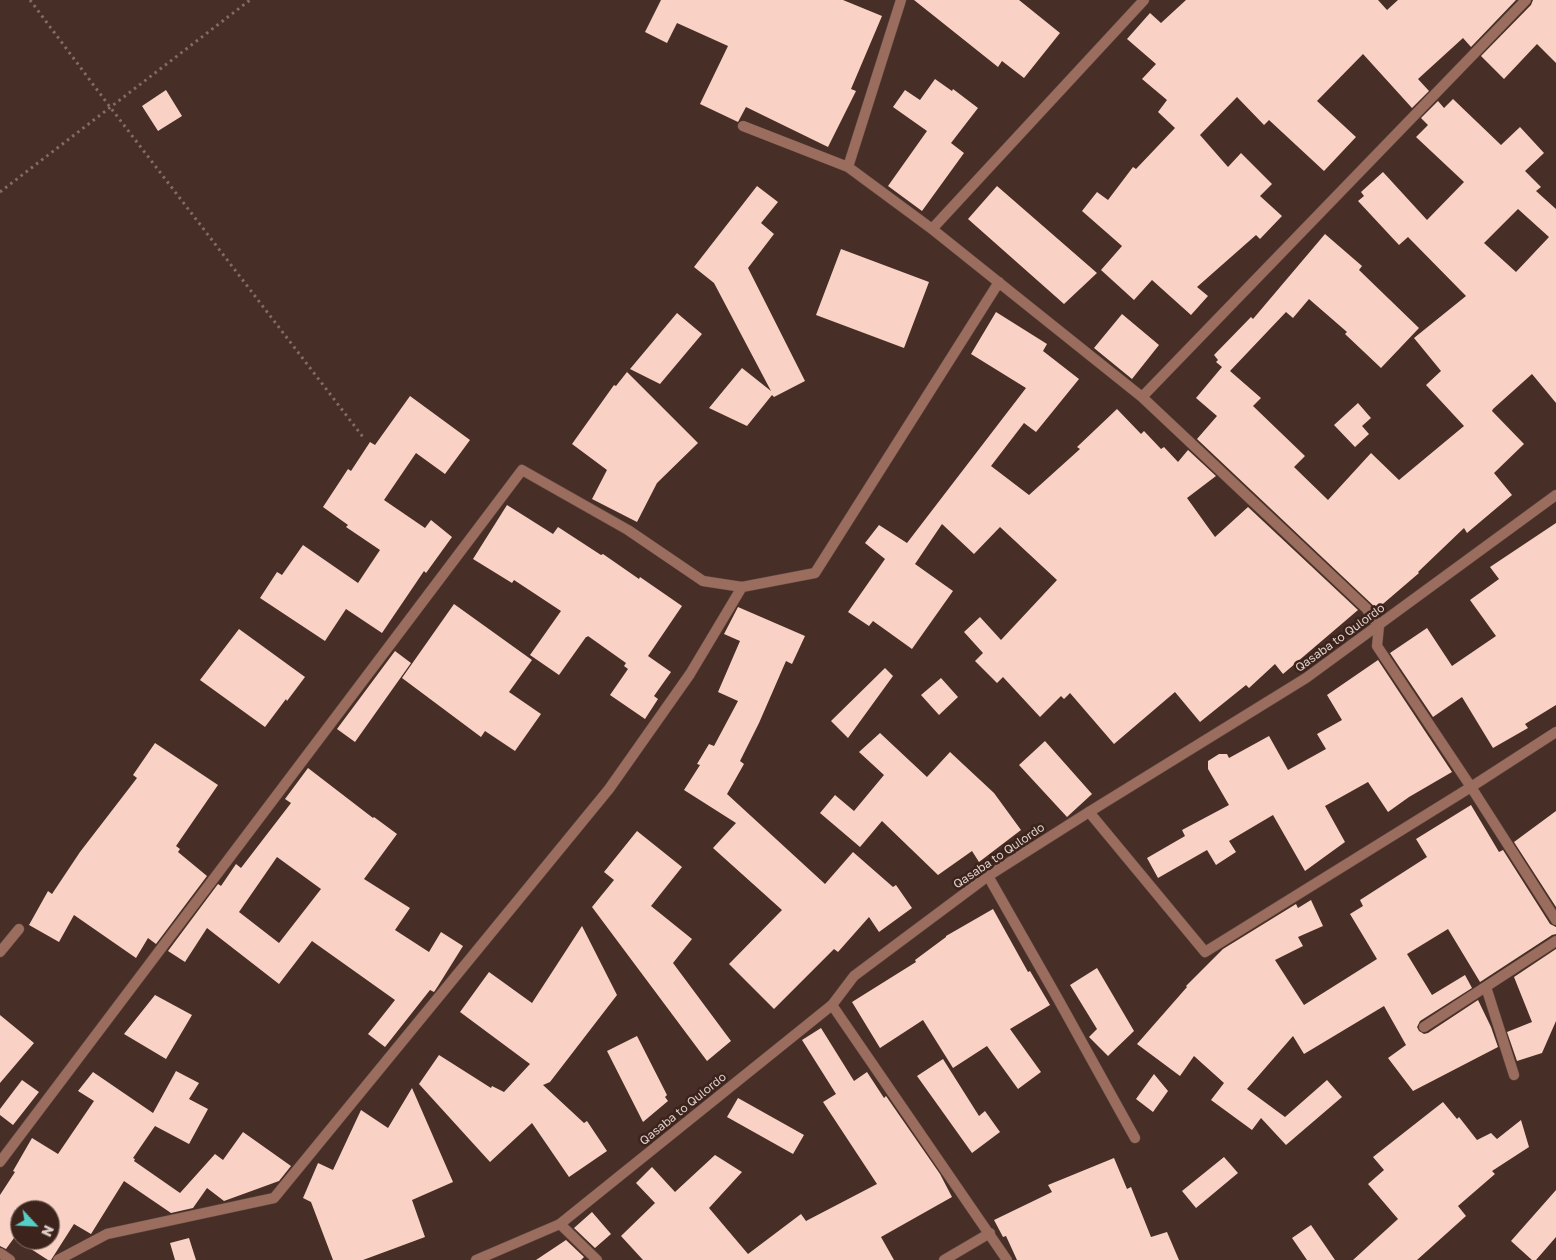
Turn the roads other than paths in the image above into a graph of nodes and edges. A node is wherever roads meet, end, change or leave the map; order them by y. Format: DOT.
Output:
graph roads {
  1 [pos="901,0"];
  2 [pos="1144,0"];
  3 [pos="1526,0"];
  4 [pos="743,126"];
  5 [pos="848,167"];
  6 [pos="932,229"];
  7 [pos="999,282"];
  8 [pos="1142,397"];
  9 [pos="1556,496"];
  10 [pos="742,587"];
  11 [pos="1379,626"];
  12 [pos="1556,732"];
  13 [pos="1471,787"];
  14 [pos="1089,812"];
  15 [pos="988,876"];
  16 [pos="1556,920"];
  17 [pos="19,929"];
  18 [pos="1556,941"];
  19 [pos="0,952"];
  20 [pos="1486,987"];
  21 [pos="832,1005"];
  22 [pos="1424,1027"];
  23 [pos="1514,1075"];
  24 [pos="1135,1138"];
  25 [pos="0,1162"];
  26 [pos="560,1224"];
  27 [pos="990,1233"];
  28 [pos="0,1253"];
  29 [pos="10,1260"];
  30 [pos="58,1260"];
  31 [pos="476,1260"];
  32 [pos="597,1260"];
  33 [pos="944,1260"];
  34 [pos="1007,1260"];
  1 -- 5 [label="street"];
  2 -- 6 [label="street"];
  3 -- 8 [label="street"];
  4 -- 5 [label="street"];
  5 -- 6 [label="street"];
  6 -- 7 [label="street"];
  7 -- 8 [label="street"];
  7 -- 10 [label="street"];
  8 -- 11 [label="street"];
  9 -- 11 [label="street, Qasaba to Qulordo"];
  10 -- 25 [label="street"];
  10 -- 30 [label="street"];
  11 -- 13 [label="street"];
  11 -- 14 [label="street, Qasaba to Qulordo"];
  12 -- 13 [label="street"];
  13 -- 14 [label="street"];
  13 -- 16 [label="street"];
  14 -- 15 [label="street, Qasaba to Qulordo"];
  15 -- 21 [label="street, Qasaba to Qulordo"];
  15 -- 24 [label="street"];
  17 -- 19 [label="street"];
  18 -- 20 [label="street"];
  20 -- 22 [label="street"];
  20 -- 23 [label="street"];
  21 -- 26 [label="street, Qasaba to Qulordo"];
  21 -- 27 [label="street"];
  26 -- 31 [label="street, Qasaba to Qulordo"];
  26 -- 32 [label="street"];
  27 -- 33 [label="street"];
  27 -- 34 [label="street"];
  28 -- 29 [label="street"];
}
